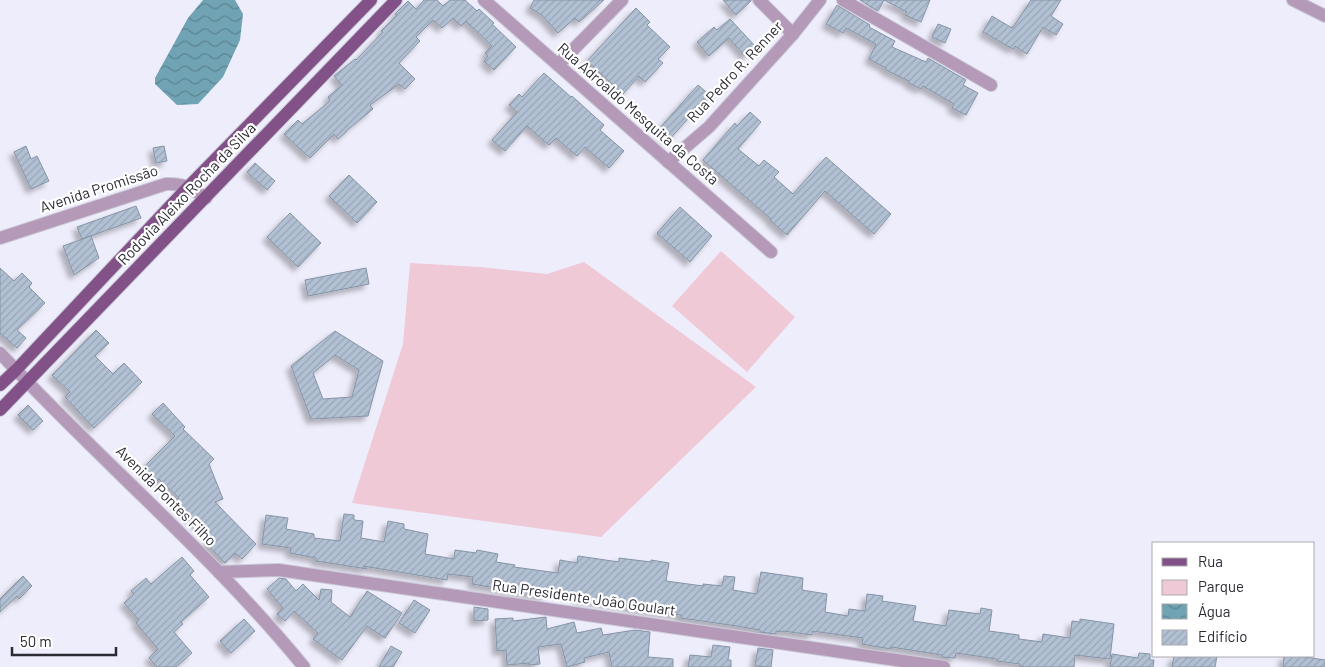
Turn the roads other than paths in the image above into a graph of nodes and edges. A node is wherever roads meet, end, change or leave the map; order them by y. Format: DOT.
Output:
graph roads {
  1 [pos="372,0"];
  2 [pos="396,0"];
  3 [pos="484,0"];
  4 [pos="622,0"];
  5 [pos="759,0"];
  6 [pos="820,0"];
  7 [pos="843,0"];
  8 [pos="1295,0"];
  9 [pos="1325,16"];
  10 [pos="793,34"];
  11 [pos="558,65"];
  12 [pos="991,86"];
  13 [pos="668,162"];
  14 [pos="188,187"];
  15 [pos="206,198"];
  16 [pos="0,238"];
  17 [pos="771,252"];
  18 [pos="0,353"];
  19 [pos="16,370"];
  20 [pos="28,382"];
  21 [pos="0,385"];
  22 [pos="0,410"];
  23 [pos="219,572"];
  24 [pos="304,667"];
  25 [pos="944,667"];
  1 -- 14 [label="main road, Rodovia Aleixo Rocha da Silva"];
  2 -- 15 [label="main road, Rodovia Aleixo Rocha da Silva"];
  3 -- 11 [label="street, Rua Adroaldo Mesquita da Costa"];
  4 -- 11 [label="street"];
  5 -- 10 [label="street"];
  6 -- 10 [label="street, Rua Pedro R. Renner"];
  7 -- 12 [label="street"];
  8 -- 9 [label="street"];
  10 -- 13 [label="street, Rua Pedro R. Renner"];
  11 -- 13 [label="street, Rua Adroaldo Mesquita da Costa"];
  13 -- 17 [label="street, Rua Adroaldo Mesquita da Costa"];
  14 -- 15 [label="street, Avenida Promissão"];
  14 -- 16 [label="street, Avenida Promissão"];
  14 -- 19 [label="main road, Rodovia Aleixo Rocha da Silva"];
  15 -- 20 [label="main road, Rodovia Aleixo Rocha da Silva"];
  18 -- 19 [label="street, Avenida Pontes Filho"];
  19 -- 20 [label="street, Avenida Pontes Filho"];
  19 -- 21 [label="main road, Rodovia Aleixo Rocha da Silva"];
  20 -- 22 [label="main road, Rodovia Aleixo Rocha da Silva"];
  20 -- 23 [label="street, Avenida Pontes Filho"];
  23 -- 24 [label="street, Avenida Pontes Filho"];
  23 -- 25 [label="street, Rua Presidente João Goulart"];
}
